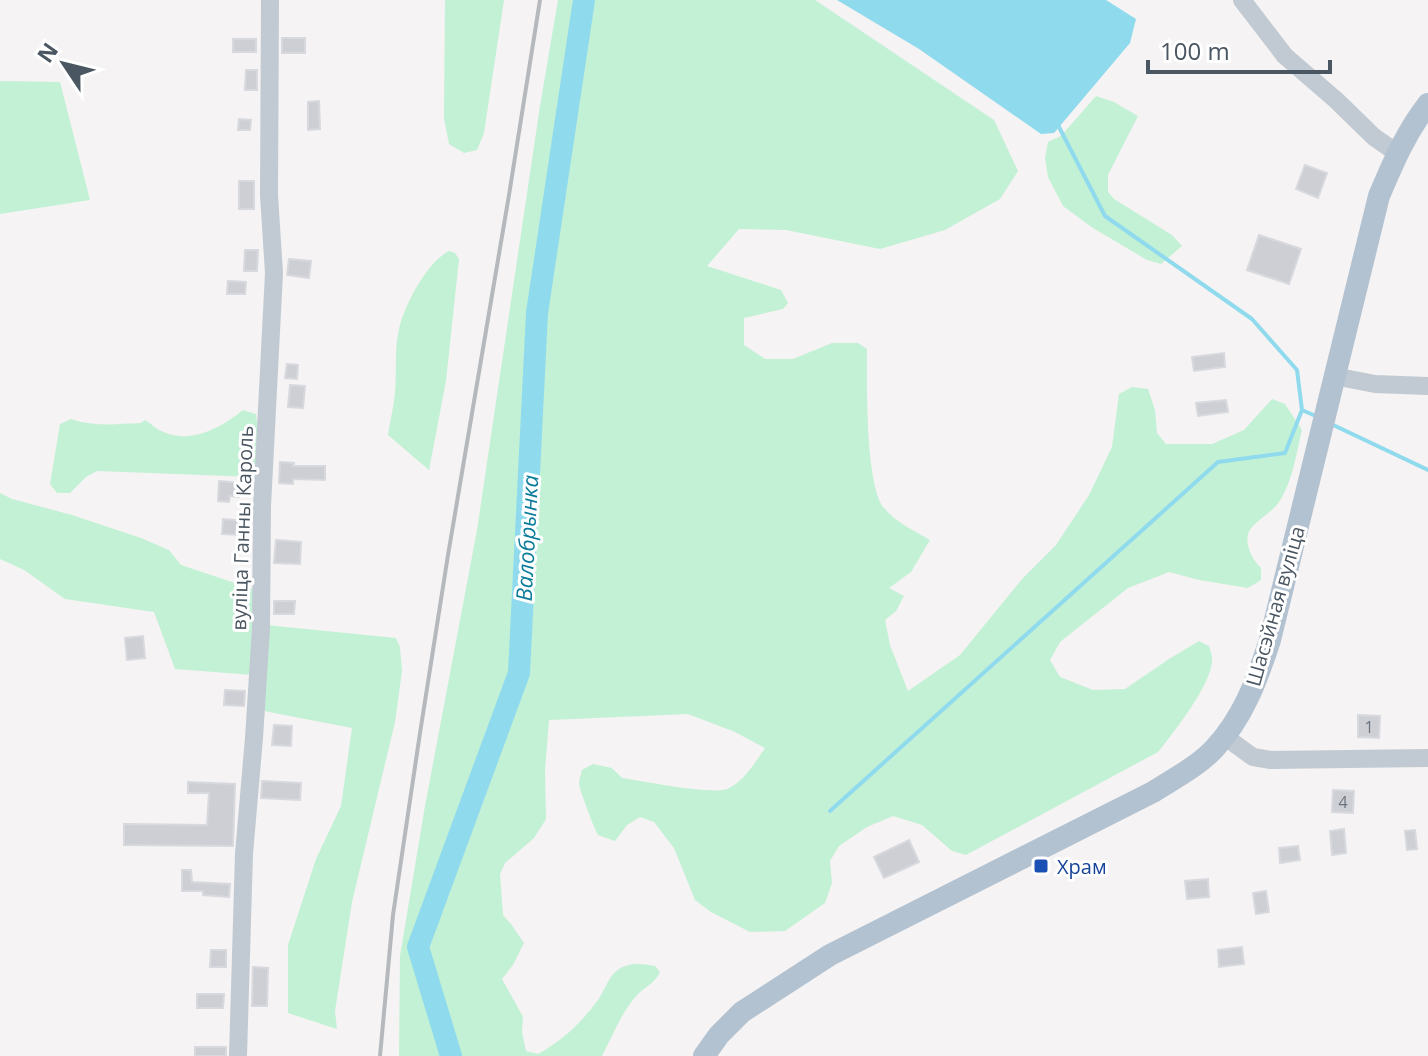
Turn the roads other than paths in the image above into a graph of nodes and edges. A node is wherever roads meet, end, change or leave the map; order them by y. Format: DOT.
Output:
graph roads {
  1 [pos="270,0"];
  2 [pos="1242,0"];
  3 [pos="1428,104"];
  4 [pos="1397,153"];
  5 [pos="1334,378"];
  6 [pos="1428,386"];
  7 [pos="1224,736"];
  8 [pos="1428,758"];
  9 [pos="238,1056"];
  10 [pos="704,1056"];
  1 -- 9 [label="street, вуліца Ганны Кароль"];
  2 -- 4 [label="street"];
  3 -- 4 [label="main road, Шасэйная вуліца"];
  4 -- 5 [label="main road, Шасэйная вуліца"];
  5 -- 6 [label="street"];
  5 -- 7 [label="main road, Шасэйная вуліца"];
  7 -- 8 [label="street"];
  7 -- 10 [label="main road, Шасэйная вуліца"];
}
